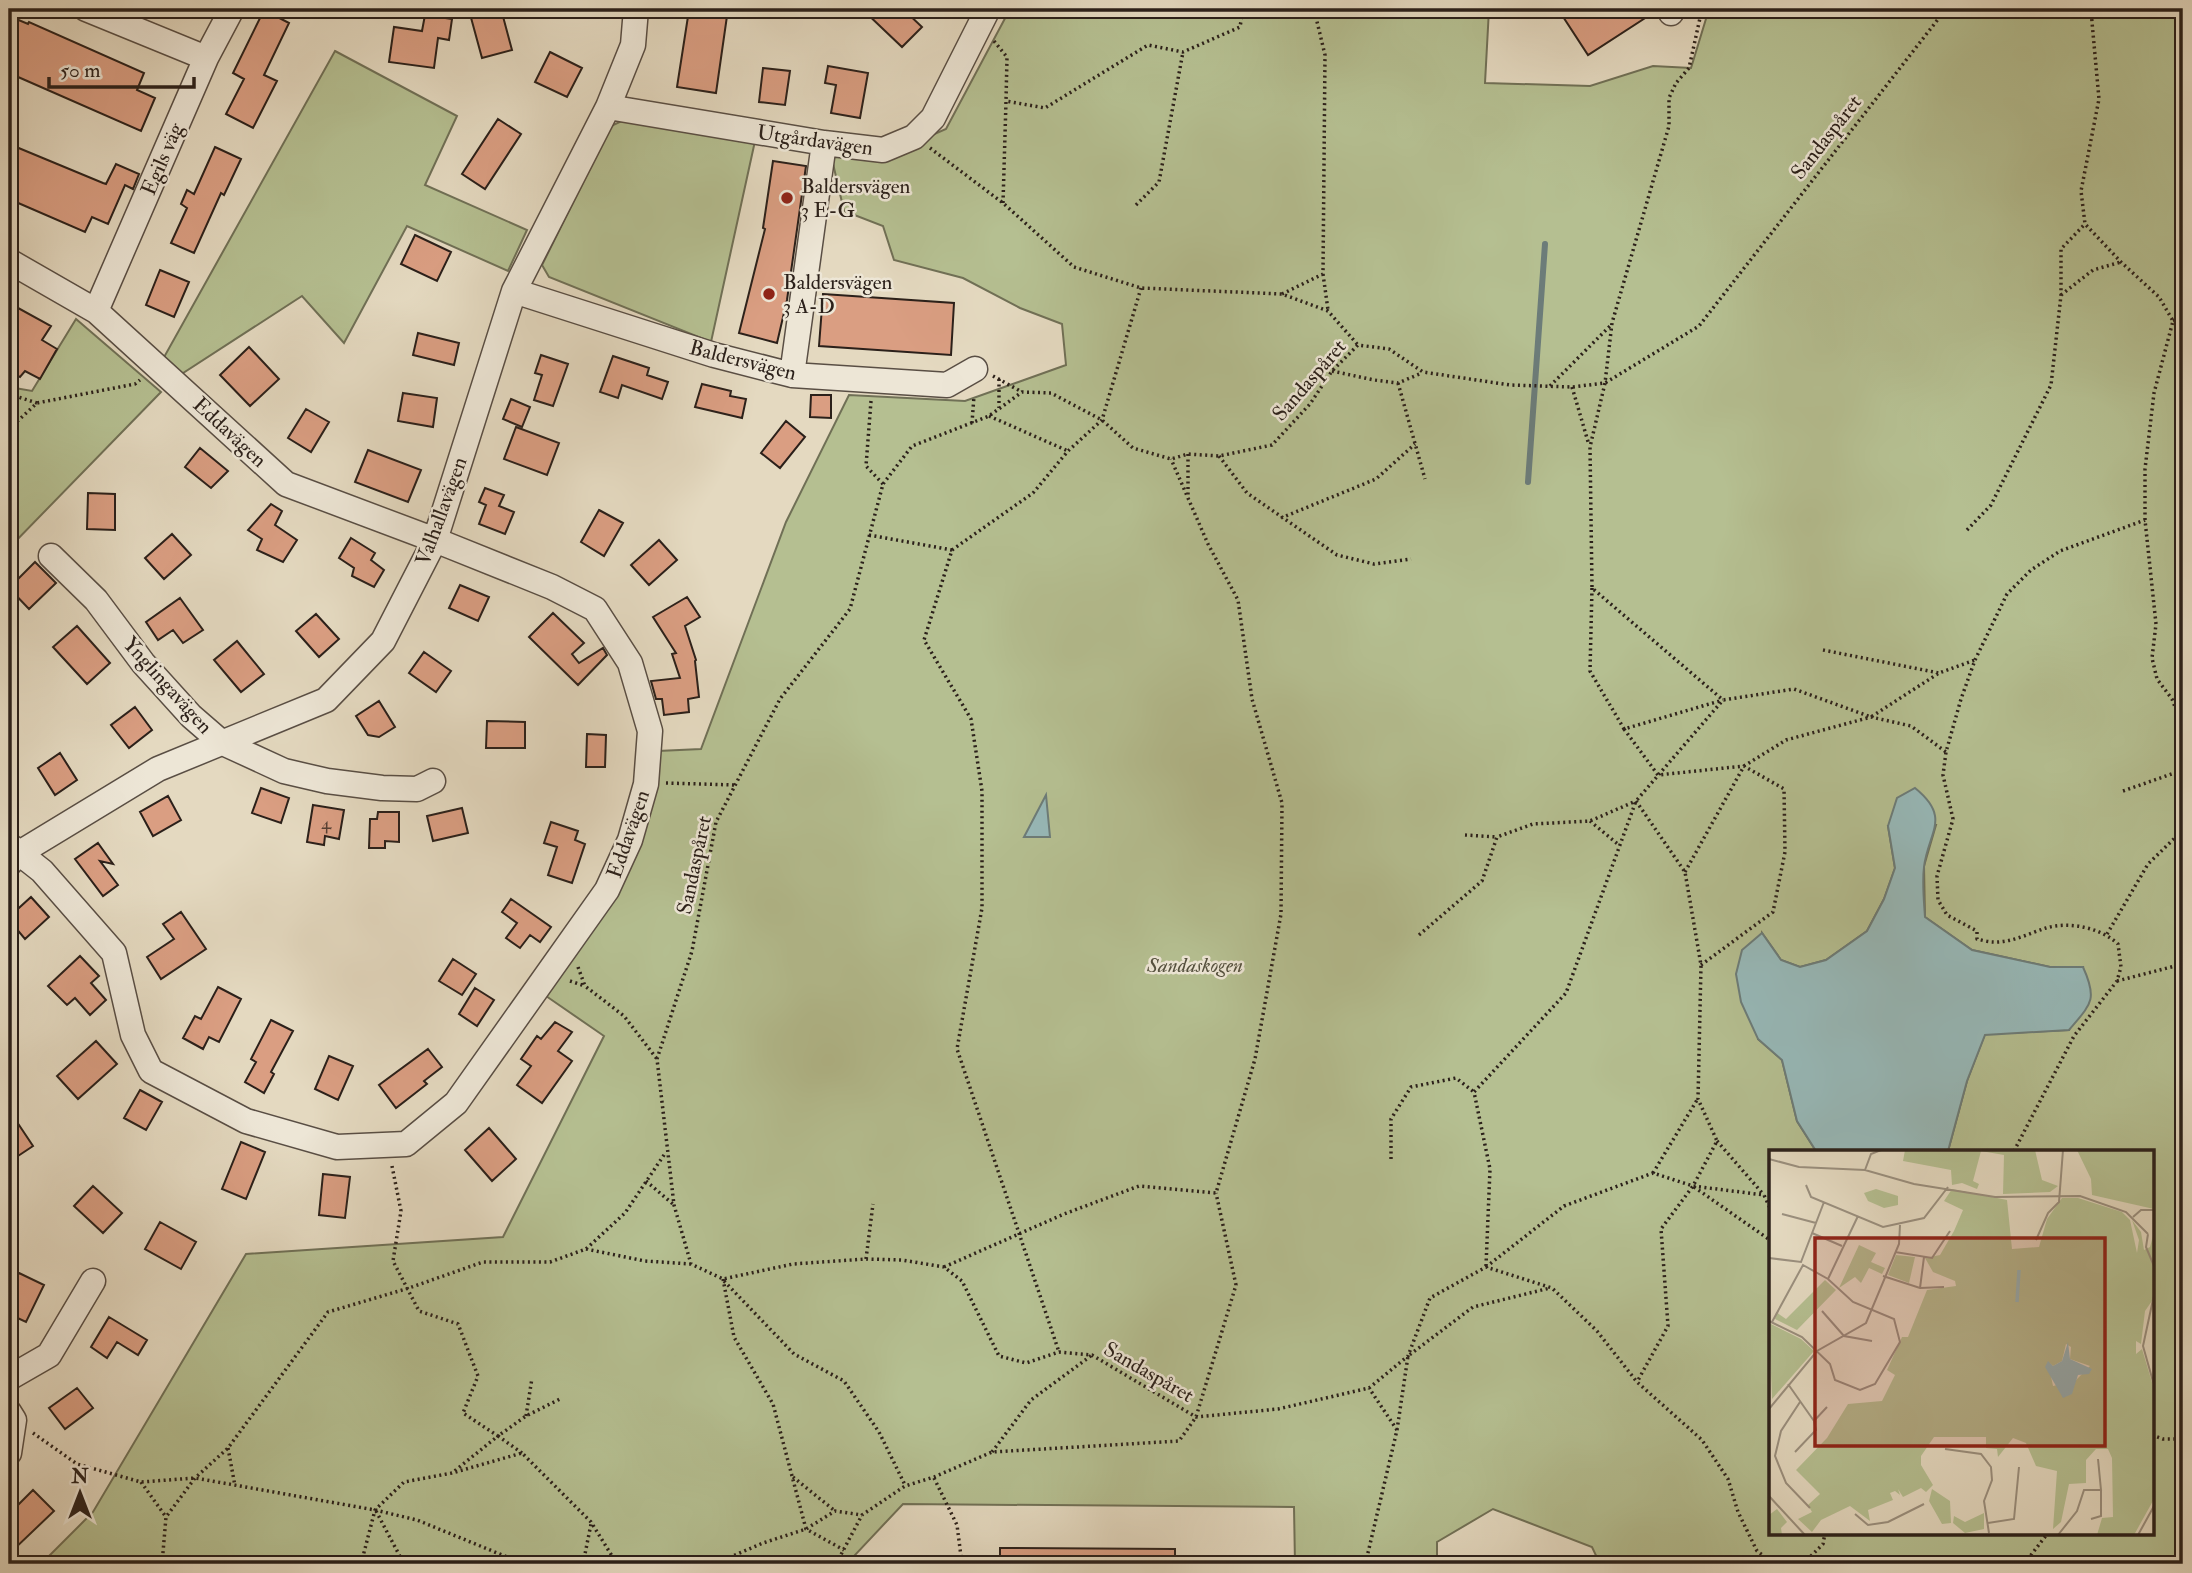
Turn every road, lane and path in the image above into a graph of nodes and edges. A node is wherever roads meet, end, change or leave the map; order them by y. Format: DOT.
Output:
graph roads {
  1 [pos="86,9"];
  2 [pos="232,9"];
  3 [pos="636,9"];
  4 [pos="1243,9"];
  5 [pos="1314,9"];
  6 [pos="1702,9"];
  7 [pos="1946,9"];
  8 [pos="2079,9"];
  9 [pos="2090,10"];
  10 [pos="984,16"];
  11 [pos="1183,52"];
  12 [pos="206,58"];
  13 [pos="1006,101"];
  14 [pos="608,107"];
  15 [pos="914,137"];
  16 [pos="824,143"];
  17 [pos="1003,203"];
  18 [pos="1136,205"];
  19 [pos="2085,224"];
  20 [pos="9,261"];
  21 [pos="2121,262"];
  22 [pos="1323,274"];
  23 [pos="1141,288"];
  24 [pos="514,291"];
  25 [pos="1282,293"];
  26 [pos="2061,295"];
  27 [pos="96,311"];
  28 [pos="1328,311"];
  29 [pos="2183,317"];
  30 [pos="2173,321"];
  31 [pos="1612,323"];
  32 [pos="1358,345"];
  33 [pos="157,365"];
  34 [pos="975,369"];
  35 [pos="1332,371"];
  36 [pos="1423,372"];
  37 [pos="792,375"];
  38 [pos="999,379"];
  39 [pos="872,381"];
  40 [pos="1398,383"];
  41 [pos="1605,383"];
  42 [pos="1550,386"];
  43 [pos="1572,387"];
  44 [pos="1022,392"];
  45 [pos="9,394"];
  46 [pos="37,402"];
  47 [pos="999,408"];
  48 [pos="989,416"];
  49 [pos="1102,420"];
  50 [pos="9,429"];
  51 [pos="1415,444"];
  52 [pos="1590,447"];
  53 [pos="1068,451"];
  54 [pos="1188,454"];
  55 [pos="1219,456"];
  56 [pos="1171,459"];
  57 [pos="1425,479"];
  58 [pos="883,484"];
  59 [pos="1188,501"];
  60 [pos="1280,518"];
  61 [pos="2145,520"];
  62 [pos="1968,530"];
  63 [pos="869,536"];
  64 [pos="435,540"];
  65 [pos="952,550"];
  66 [pos="51,556"];
  67 [pos="1411,559"];
  68 [pos="1592,588"];
  69 [pos="1823,650"];
  70 [pos="1975,660"];
  71 [pos="1939,673"];
  72 [pos="1723,699"];
  73 [pos="1871,717"];
  74 [pos="2183,728"];
  75 [pos="1624,729"];
  76 [pos="221,742"];
  77 [pos="1946,752"];
  78 [pos="1744,766"];
  79 [pos="2183,770"];
  80 [pos="1658,775"];
  81 [pos="433,781"];
  82 [pos="646,783"];
  83 [pos="735,785"];
  84 [pos="2123,791"];
  85 [pos="1636,801"];
  86 [pos="1590,821"];
  87 [pos="2183,830"];
  88 [pos="1465,835"];
  89 [pos="1497,837"];
  90 [pos="1619,845"];
  91 [pos="12,854"];
  92 [pos="1685,872"];
  93 [pos="2107,934"];
  94 [pos="1419,935"];
  95 [pos="570,945"];
  96 [pos="2183,964"];
  97 [pos="1701,965"];
  98 [pos="2117,981"];
  99 [pos="657,1059"];
  100 [pos="1474,1092"];
  101 [pos="1698,1099"];
  102 [pos="1717,1140"];
  103 [pos="388,1144"];
  104 [pos="667,1150"];
  105 [pos="2015,1150"];
  106 [pos="1391,1159"];
  107 [pos="1653,1173"];
  108 [pos="646,1181"];
  109 [pos="1693,1186"];
  110 [pos="1216,1193"];
  111 [pos="1764,1195"];
  112 [pos="873,1204"];
  113 [pos="674,1205"];
  114 [pos="1769,1206"];
  115 [pos="1018,1236"];
  116 [pos="1769,1239"];
  117 [pos="586,1248"];
  118 [pos="866,1259"];
  119 [pos="691,1264"];
  120 [pos="944,1267"];
  121 [pos="1486,1267"];
  122 [pos="723,1279"];
  123 [pos="93,1281"];
  124 [pos="409,1288"];
  125 [pos="1552,1288"];
  126 [pos="1059,1352"];
  127 [pos="1093,1355"];
  128 [pos="1408,1356"];
  129 [pos="9,1378"];
  130 [pos="532,1378"];
  131 [pos="1637,1382"];
  132 [pos="1369,1388"];
  133 [pos="560,1399"];
  134 [pos="11,1416"];
  135 [pos="526,1416"];
  136 [pos="1196,1418"];
  137 [pos="1397,1430"];
  138 [pos="498,1436"];
  139 [pos="2154,1436"];
  140 [pos="2183,1439"];
  141 [pos="229,1448"];
  142 [pos="992,1452"];
  143 [pos="9,1453"];
  144 [pos="522,1453"];
  145 [pos="452,1473"];
  146 [pos="792,1476"];
  147 [pos="195,1478"];
  148 [pos="934,1478"];
  149 [pos="141,1482"];
  150 [pos="235,1486"];
  151 [pos="905,1486"];
  152 [pos="375,1510"];
  153 [pos="835,1511"];
  154 [pos="862,1515"];
  155 [pos="166,1517"];
  156 [pos="591,1522"];
  157 [pos="807,1529"];
  158 [pos="1825,1534"];
  159 [pos="2047,1534"];
  160 [pos="844,1550"];
  161 [pos="731,1556"];
  162 [pos="507,1557"];
  163 [pos="1367,1557"];
  164 [pos="162,1564"];
  165 [pos="361,1564"];
  166 [pos="404,1564"];
  167 [pos="496,1564"];
  168 [pos="532,1564"];
  169 [pos="583,1564"];
  170 [pos="597,1564"];
  171 [pos="617,1564"];
  172 [pos="664,1564"];
  173 [pos="714,1564"];
  174 [pos="733,1564"];
  175 [pos="836,1564"];
  176 [pos="962,1564"];
  177 [pos="1360,1564"];
  178 [pos="1368,1564"];
  179 [pos="1775,1564"];
  180 [pos="1803,1564"];
  181 [pos="2024,1564"];
  1 -- 12 [label="street"];
  2 -- 12 [label="street, Egils väg"];
  3 -- 14 [label="street, Valhallavägen"];
  4 -- 11 [label="path"];
  5 -- 22 [label="path"];
  6 -- 31 [label="path"];
  7 -- 41 [label="path, Sandaspåret"];
  8 -- 9 [label="path"];
  9 -- 19 [label="path"];
  10 -- 13 [label="path"];
  10 -- 15 [label="street, Utgårdavägen"];
  11 -- 13 [label="path"];
  11 -- 18 [label="path"];
  12 -- 27 [label="street, Egils väg"];
  13 -- 17 [label="path"];
  14 -- 16 [label="street, Utgårdavägen"];
  14 -- 24 [label="street, Valhallavägen"];
  15 -- 16 [label="street, Utgårdavägen"];
  15 -- 17 [label="path"];
  16 -- 37 [label="street"];
  17 -- 23 [label="path"];
  19 -- 21 [label="path"];
  19 -- 26 [label="path"];
  20 -- 27 [label="street, Eddavägen"];
  21 -- 26 [label="path"];
  21 -- 30 [label="path"];
  22 -- 25 [label="path"];
  22 -- 28 [label="path"];
  23 -- 25 [label="path"];
  23 -- 49 [label="path"];
  24 -- 37 [label="street, Baldersvägen"];
  24 -- 64 [label="street, Valhallavägen"];
  25 -- 28 [label="path"];
  26 -- 62 [label="path"];
  27 -- 33 [label="street, Eddavägen"];
  28 -- 32 [label="path"];
  29 -- 30 [label="path"];
  30 -- 61 [label="path"];
  31 -- 41 [label="path"];
  31 -- 42 [label="path"];
  32 -- 35 [label="path, Sandaspåret"];
  32 -- 36 [label="path, Sandaspåret"];
  33 -- 46 [label="path"];
  33 -- 64 [label="street, Eddavägen"];
  34 -- 38 [label="path"];
  34 -- 39 [label="street, Baldersvägen"];
  35 -- 40 [label="path"];
  35 -- 55 [label="path, Sandaspåret"];
  36 -- 40 [label="path"];
  36 -- 42 [label="path, Sandaspåret"];
  37 -- 39 [label="street, Baldersvägen"];
  38 -- 44 [label="path"];
  38 -- 47 [label="path"];
  39 -- 58 [label="path"];
  40 -- 51 [label="path"];
  41 -- 43 [label="path, Sandaspåret"];
  41 -- 52 [label="path"];
  42 -- 43 [label="path, Sandaspåret"];
  43 -- 52 [label="path"];
  44 -- 47 [label="path, Sandaspåret"];
  44 -- 49 [label="path"];
  45 -- 46 [label="path"];
  46 -- 50 [label="path"];
  47 -- 48 [label="path, Sandaspåret"];
  48 -- 53 [label="path"];
  48 -- 58 [label="path, Sandaspåret"];
  49 -- 53 [label="path"];
  49 -- 56 [label="path"];
  51 -- 57 [label="path"];
  51 -- 60 [label="path"];
  52 -- 68 [label="path"];
  53 -- 65 [label="path"];
  54 -- 55 [label="path, Sandaspåret"];
  54 -- 56 [label="path, Sandaspåret"];
  54 -- 59 [label="path"];
  55 -- 60 [label="path"];
  56 -- 59 [label="path"];
  58 -- 63 [label="path, Sandaspåret"];
  59 -- 110 [label="path"];
  60 -- 67 [label="path"];
  61 -- 70 [label="path"];
  61 -- 74 [label="path"];
  63 -- 65 [label="path"];
  63 -- 83 [label="path, Sandaspåret"];
  64 -- 76 [label="street, Valhallavägen"];
  64 -- 82 [label="street, Eddavägen"];
  65 -- 115 [label="path"];
  66 -- 76 [label="street, Ynglingavägen"];
  68 -- 72 [label="path"];
  68 -- 75 [label="path"];
  69 -- 71 [label="path"];
  70 -- 71 [label="path"];
  70 -- 77 [label="path"];
  71 -- 73 [label="path"];
  72 -- 73 [label="path"];
  72 -- 75 [label="path"];
  72 -- 80 [label="path"];
  73 -- 77 [label="path"];
  73 -- 78 [label="path"];
  75 -- 80 [label="path"];
  76 -- 81 [label="street, Ynglingavägen"];
  76 -- 91 [label="street, Valhallavägen"];
  77 -- 93 [label="path"];
  78 -- 80 [label="path"];
  78 -- 92 [label="path"];
  78 -- 97 [label="path"];
  79 -- 84 [label="path"];
  80 -- 85 [label="path"];
  82 -- 83 [label="path"];
  82 -- 95 [label="street, Eddavägen"];
  83 -- 99 [label="path, Sandaspåret"];
  85 -- 86 [label="path"];
  85 -- 90 [label="path"];
  85 -- 92 [label="path"];
  86 -- 89 [label="path"];
  86 -- 90 [label="path"];
  87 -- 93 [label="path"];
  88 -- 89 [label="path"];
  89 -- 94 [label="path"];
  90 -- 100 [label="path"];
  91 -- 103 [label="street, Eddavägen"];
  92 -- 97 [label="path"];
  93 -- 98 [label="path"];
  95 -- 99 [label="path"];
  95 -- 103 [label="street, Eddavägen"];
  96 -- 98 [label="path"];
  97 -- 101 [label="path"];
  98 -- 105 [label="path"];
  99 -- 104 [label="path, Sandaspåret"];
  100 -- 106 [label="path"];
  100 -- 121 [label="path"];
  101 -- 102 [label="path"];
  101 -- 107 [label="path"];
  102 -- 109 [label="path"];
  102 -- 111 [label="path"];
  103 -- 124 [label="path"];
  104 -- 108 [label="path"];
  104 -- 113 [label="path, Sandaspåret"];
  107 -- 109 [label="path"];
  107 -- 121 [label="path, Sandaspåret"];
  108 -- 113 [label="path"];
  108 -- 117 [label="path"];
  109 -- 111 [label="path"];
  109 -- 116 [label="path"];
  109 -- 131 [label="path"];
  110 -- 115 [label="path"];
  110 -- 136 [label="path"];
  111 -- 114 [label="path"];
  112 -- 118 [label="path"];
  113 -- 119 [label="path, Sandaspåret"];
  115 -- 120 [label="path"];
  115 -- 126 [label="path"];
  117 -- 119 [label="path"];
  117 -- 124 [label="path"];
  118 -- 120 [label="path"];
  118 -- 122 [label="path"];
  119 -- 122 [label="path"];
  120 -- 126 [label="path, Sandaspåret"];
  121 -- 125 [label="path"];
  121 -- 128 [label="path, Sandaspåret"];
  122 -- 146 [label="path"];
  122 -- 151 [label="path"];
  123 -- 129 [label="street"];
  124 -- 138 [label="path"];
  124 -- 141 [label="path"];
  125 -- 128 [label="path"];
  125 -- 131 [label="path"];
  126 -- 127 [label="path, Sandaspåret"];
  127 -- 136 [label="path, Sandaspåret"];
  127 -- 142 [label="path"];
  128 -- 132 [label="path, Sandaspåret"];
  128 -- 137 [label="path"];
  130 -- 135 [label="path"];
  131 -- 179 [label="path"];
  132 -- 136 [label="path, Sandaspåret"];
  132 -- 137 [label="path"];
  133 -- 135 [label="path"];
  134 -- 143 [label="street"];
  134 -- 149 [label="path"];
  135 -- 138 [label="path"];
  136 -- 142 [label="path"];
  137 -- 163 [label="path"];
  138 -- 144 [label="path"];
  138 -- 145 [label="path"];
  139 -- 140 [label="path"];
  141 -- 147 [label="path"];
  141 -- 150 [label="path"];
  142 -- 148 [label="path"];
  144 -- 145 [label="path"];
  144 -- 156 [label="path"];
  145 -- 152 [label="path"];
  146 -- 153 [label="path"];
  146 -- 157 [label="path"];
  147 -- 149 [label="path"];
  147 -- 150 [label="path"];
  147 -- 155 [label="path"];
  148 -- 151 [label="path"];
  148 -- 176 [label="path"];
  149 -- 155 [label="path"];
  150 -- 152 [label="path"];
  151 -- 154 [label="path"];
  152 -- 162 [label="path"];
  152 -- 165 [label="path"];
  152 -- 166 [label="path"];
  153 -- 154 [label="path"];
  153 -- 157 [label="path"];
  154 -- 160 [label="path"];
  155 -- 164 [label="path"];
  156 -- 169 [label="path"];
  156 -- 171 [label="path"];
  157 -- 160 [label="path"];
  157 -- 161 [label="path"];
  158 -- 180 [label="path"];
  159 -- 181 [label="path"];
  160 -- 175 [label="path"];
  161 -- 173 [label="path"];
  161 -- 174 [label="path"];
  162 -- 167 [label="path"];
  162 -- 168 [label="path"];
  163 -- 177 [label="path"];
  163 -- 178 [label="path"];
  170 -- 171 [label="path"];
  171 -- 172 [label="path"];
}
